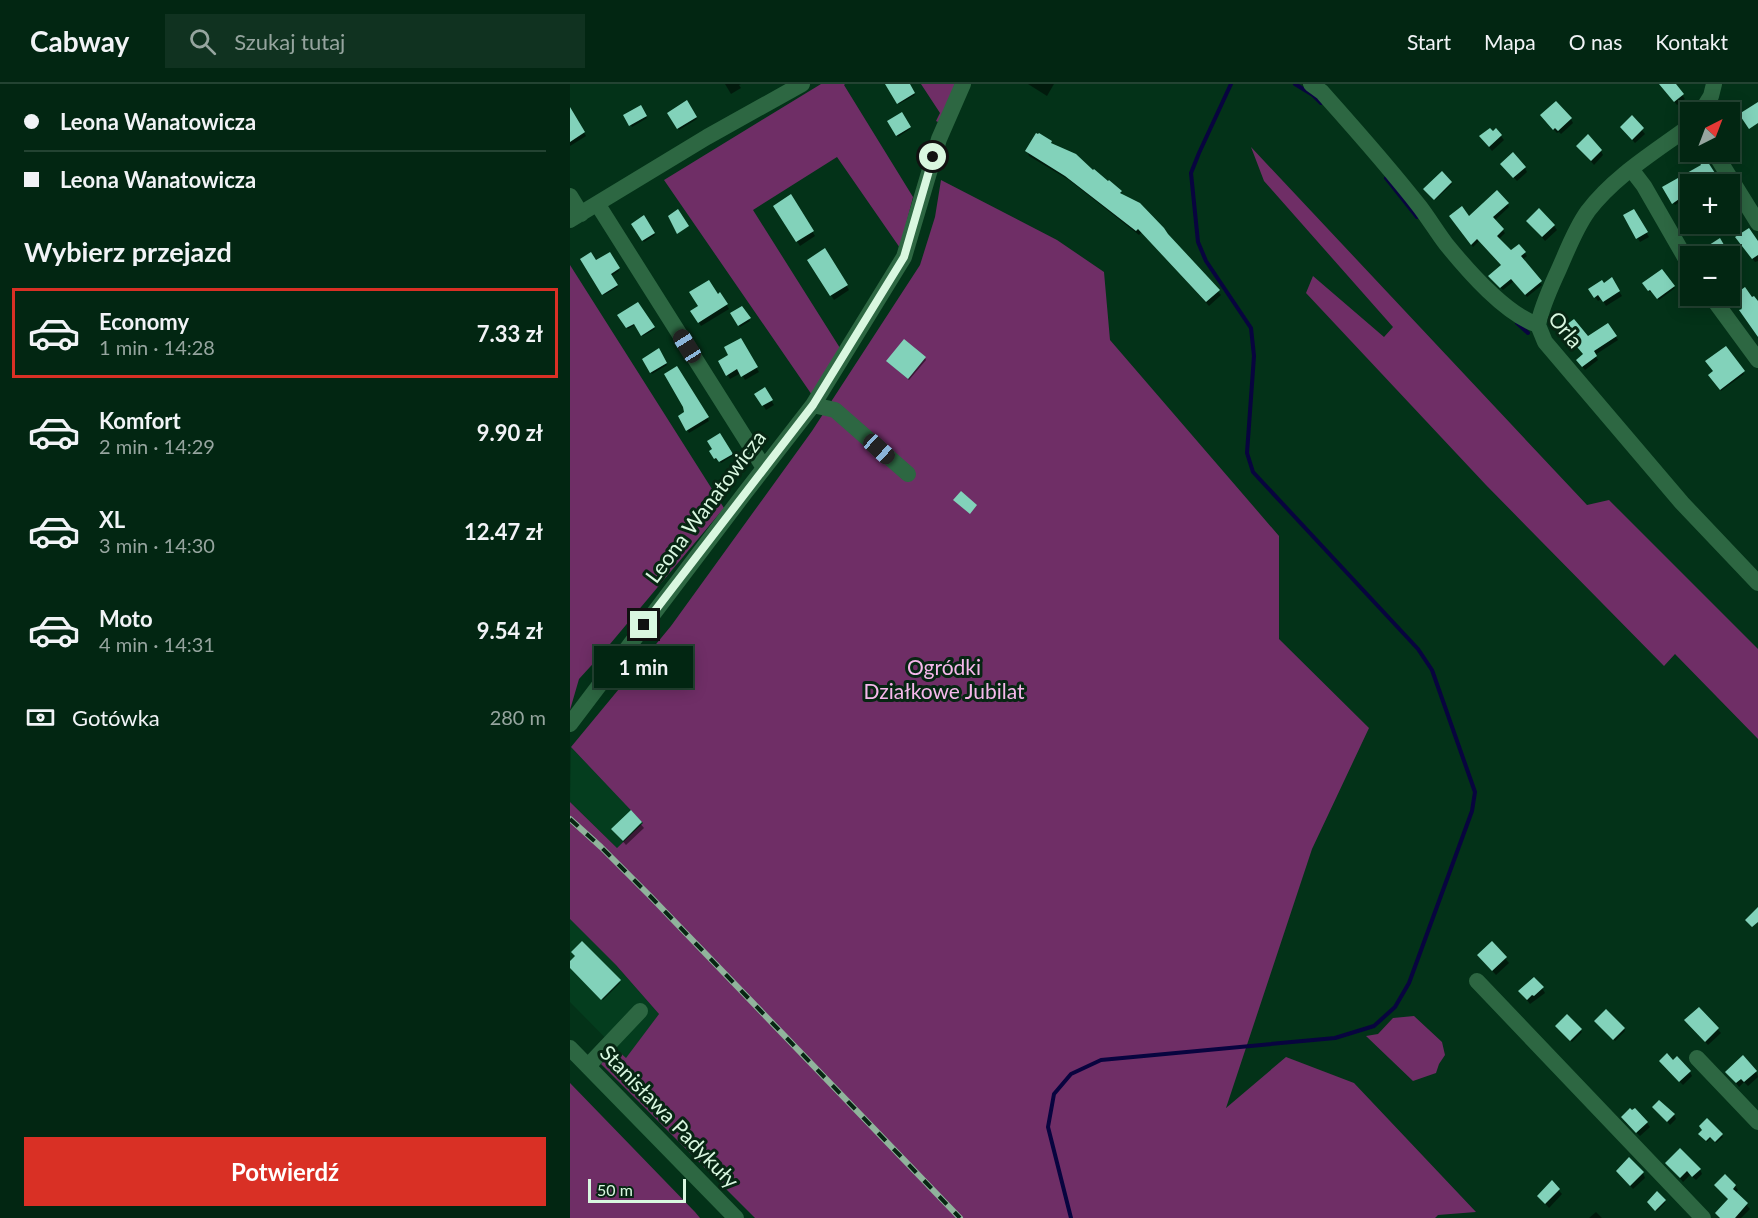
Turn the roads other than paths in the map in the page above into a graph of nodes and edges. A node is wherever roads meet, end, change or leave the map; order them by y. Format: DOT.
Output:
graph roads {
  1 [pos="802,84"];
  2 [pos="963,84"];
  3 [pos="1311,84"];
  4 [pos="1714,84"];
  5 [pos="1707,102"];
  6 [pos="1680,133"];
  7 [pos="1720,162"];
  8 [pos="1630,169"];
  9 [pos="570,196"];
  10 [pos="598,205"];
  11 [pos="575,217"];
  12 [pos="1758,223"];
  13 [pos="1680,249"];
  14 [pos="1718,306"];
  15 [pos="1538,325"];
  16 [pos="1758,360"];
  17 [pos="813,405"];
  18 [pos="764,468"];
  19 [pos="908,474"];
  20 [pos="1758,584"];
  21 [pos="570,724"];
  22 [pos="1477,981"];
  23 [pos="640,1011"];
  24 [pos="570,1048"];
  25 [pos="1696,1058"];
  26 [pos="588,1066"];
  27 [pos="1758,1122"];
  28 [pos="736,1218"];
  29 [pos="1703,1218"];
  1 -- 10 [label="street"];
  2 -- 17 [label="street, Leona Wanatowicza"];
  3 -- 15 [label="street, Orla"];
  4 -- 5 [label="street"];
  6 -- 8 [label="street"];
  7 -- 12 [label="street"];
  8 -- 13 [label="street"];
  8 -- 15 [label="street"];
  9 -- 11 [label="street"];
  10 -- 11 [label="street"];
  10 -- 18 [label="street"];
  14 -- 16 [label="street"];
  15 -- 20 [label="street, Orla"];
  17 -- 18 [label="street, Leona Wanatowicza"];
  17 -- 19 [label="street"];
  18 -- 21 [label="street, Leona Wanatowicza"];
  22 -- 29 [label="street"];
  23 -- 26 [label="street"];
  24 -- 26 [label="street, Stanisława Padykuły"];
  25 -- 27 [label="street"];
  26 -- 28 [label="street, Stanisława Padykuły"];
}
